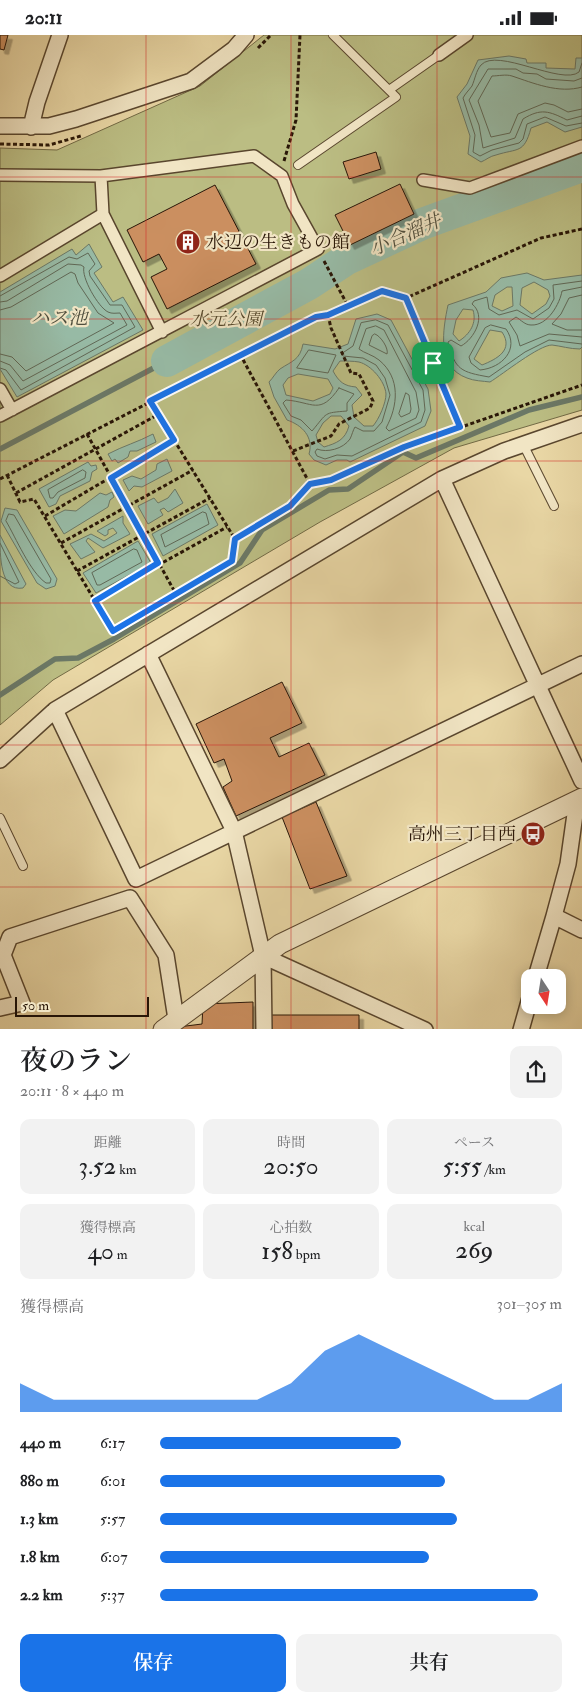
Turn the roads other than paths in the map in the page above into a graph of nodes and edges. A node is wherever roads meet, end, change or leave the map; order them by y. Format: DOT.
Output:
graph roads {
  1 [pos="60,35"];
  2 [pos="246,35"];
  3 [pos="333,35"];
  4 [pos="467,35"];
  5 [pos="439,55"];
  6 [pos="389,90"];
  7 [pos="0,126"];
  8 [pos="31,127"];
  9 [pos="582,146"];
  10 [pos="298,165"];
  11 [pos="0,175"];
  12 [pos="101,176"];
  13 [pos="423,180"];
  14 [pos="103,214"];
  15 [pos="0,276"];
  16 [pos="162,331"];
  17 [pos="0,389"];
  18 [pos="12,410"];
  19 [pos="0,416"];
  20 [pos="582,424"];
  21 [pos="523,444"];
  22 [pos="442,479"];
  23 [pos="554,506"];
  24 [pos="148,654"];
  25 [pos="582,664"];
  26 [pos="538,685"];
  27 [pos="55,710"];
  28 [pos="0,760"];
  29 [pos="582,781"];
  30 [pos="580,799"];
  31 [pos="0,818"];
  32 [pos="234,831"];
  33 [pos="23,866"];
  34 [pos="554,916"];
  35 [pos="582,930"];
  36 [pos="263,956"];
  37 [pos="538,969"];
  38 [pos="0,1008"];
  39 [pos="525,1014"];
  40 [pos="170,1024"];
  41 [pos="416,1028"];
  42 [pos="264,1029"];
  43 [pos="521,1029"];
  1 -- 8 [label="street"];
  2 -- 8 [label="street"];
  3 -- 6 [label="lane"];
  4 -- 5 [label="street"];
  5 -- 6 [label="lane"];
  6 -- 10 [label="lane"];
  7 -- 8 [label="street"];
  9 -- 13 [label="street"];
  11 -- 12 [label="street"];
  12 -- 14 [label="street"];
  12 -- 16 [label="street"];
  14 -- 15 [label="street"];
  14 -- 16 [label="street"];
  16 -- 18 [label="street"];
  17 -- 18 [label="street"];
  18 -- 19 [label="street"];
  20 -- 21 [label="street"];
  21 -- 22 [label="street"];
  21 -- 23 [label="lane"];
  22 -- 24 [label="street"];
  22 -- 26 [label="street"];
  24 -- 27 [label="street"];
  24 -- 32 [label="street"];
  25 -- 26 [label="street"];
  26 -- 29 [label="street"];
  26 -- 32 [label="street"];
  27 -- 28 [label="street"];
  27 -- 32 [label="street"];
  30 -- 34 [label="street"];
  30 -- 36 [label="street"];
  31 -- 33 [label="lane"];
  32 -- 36 [label="street"];
  34 -- 35 [label="street"];
  34 -- 37 [label="street"];
  36 -- 40 [label="street"];
  36 -- 41 [label="street"];
  36 -- 42 [label="street"];
  38 -- 40 [label="street"];
  39 -- 43 [label="street"];
}
